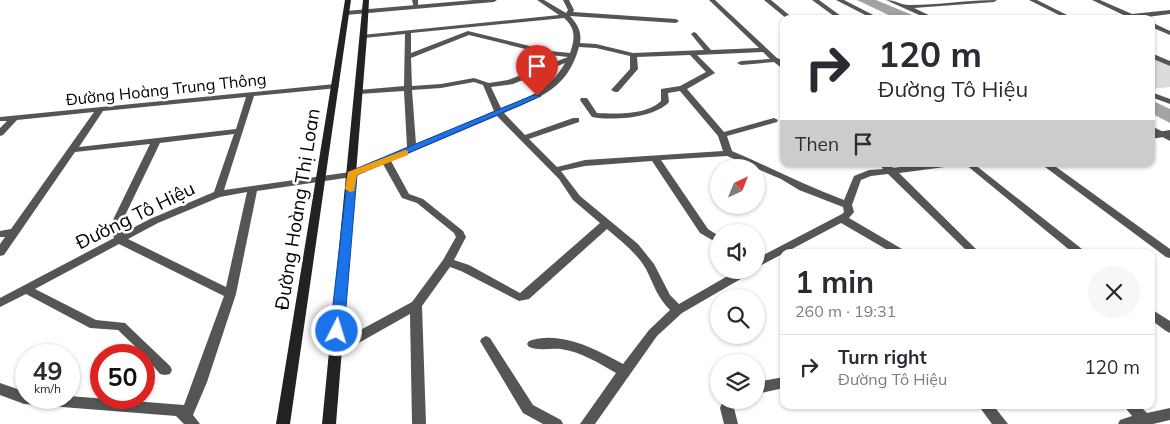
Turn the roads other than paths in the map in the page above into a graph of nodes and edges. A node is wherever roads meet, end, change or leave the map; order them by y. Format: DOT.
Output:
graph roads {
  1 [pos="348,0"];
  2 [pos="366,0"];
  3 [pos="494,0"];
  4 [pos="540,0"];
  5 [pos="566,0"];
  6 [pos="712,0"];
  7 [pos="768,0"];
  8 [pos="815,0"];
  9 [pos="839,0"];
  10 [pos="889,0"];
  11 [pos="994,0"];
  12 [pos="1032,0"];
  13 [pos="1095,0"];
  14 [pos="470,1"];
  15 [pos="415,3"];
  16 [pos="906,7"];
  17 [pos="364,11"];
  18 [pos="346,12"];
  19 [pos="1168,13"];
  20 [pos="566,15"];
  21 [pos="786,15"];
  22 [pos="836,15"];
  23 [pos="870,15"];
  24 [pos="925,15"];
  25 [pos="1064,15"];
  26 [pos="1130,15"];
  27 [pos="1144,15"];
  28 [pos="676,21"];
  29 [pos="465,26"];
  30 [pos="1155,26"];
  31 [pos="408,31"];
  32 [pos="468,33"];
  33 [pos="1170,33"];
  34 [pos="694,34"];
  35 [pos="364,36"];
  36 [pos="578,45"];
  37 [pos="765,50"];
  38 [pos="709,52"];
  39 [pos="692,53"];
  40 [pos="633,56"];
  41 [pos="408,57"];
  42 [pos="571,57"];
  43 [pos="1155,57"];
  44 [pos="780,60"];
  45 [pos="742,63"];
  46 [pos="1170,64"];
  47 [pos="335,86"];
  48 [pos="487,86"];
  49 [pos="408,88"];
  50 [pos="682,88"];
  51 [pos="615,90"];
  52 [pos="358,92"];
  53 [pos="250,95"];
  54 [pos="1155,96"];
  55 [pos="584,100"];
  56 [pos="1170,102"];
  57 [pos="100,110"];
  58 [pos="499,112"];
  59 [pos="14,118"];
  60 [pos="0,120"];
  61 [pos="576,120"];
  62 [pos="774,120"];
  63 [pos="1155,130"];
  64 [pos="238,131"];
  65 [pos="0,133"];
  66 [pos="722,135"];
  67 [pos="1168,135"];
  68 [pos="1155,136"];
  69 [pos="524,138"];
  70 [pos="156,141"];
  71 [pos="72,150"];
  72 [pos="412,150"];
  73 [pos="728,153"];
  74 [pos="654,157"];
  75 [pos="386,161"];
  76 [pos="887,167"];
  77 [pos="925,167"];
  78 [pos="973,167"];
  79 [pos="1050,167"];
  80 [pos="892,172"];
  81 [pos="352,174"];
  82 [pos="558,174"];
  83 [pos="321,178"];
  84 [pos="254,189"];
  85 [pos="218,194"];
  86 [pos="848,205"];
  87 [pos="841,218"];
  88 [pos="607,223"];
  89 [pos="14,232"];
  90 [pos="710,233"];
  91 [pos="0,234"];
  92 [pos="120,240"];
  93 [pos="784,249"];
  94 [pos="893,249"];
  95 [pos="971,249"];
  96 [pos="1074,249"];
  97 [pos="780,251"];
  98 [pos="0,252"];
  99 [pos="1170,254"];
  100 [pos="765,259"];
  101 [pos="448,262"];
  102 [pos="731,279"];
  103 [pos="27,290"];
  104 [pos="230,294"];
  105 [pos="0,303"];
  106 [pos="416,305"];
  107 [pos="678,310"];
  108 [pos="1155,315"];
  109 [pos="1170,328"];
  110 [pos="486,341"];
  111 [pos="533,344"];
  112 [pos="335,350"];
  113 [pos="165,370"];
  114 [pos="625,372"];
  115 [pos="780,383"];
  116 [pos="765,386"];
  117 [pos="0,389"];
  118 [pos="727,409"];
  119 [pos="988,409"];
  120 [pos="1134,409"];
  121 [pos="1170,414"];
  122 [pos="190,420"];
  123 [pos="1147,422"];
  124 [pos="283,424"];
  125 [pos="329,424"];
  126 [pos="419,424"];
  127 [pos="556,424"];
  128 [pos="587,424"];
  129 [pos="731,424"];
  130 [pos="1001,424"];
  131 [pos="1126,424"];
  1 -- 18 [label="main road, Đường Hoàng Thị Loan"];
  2 -- 17 [label="main road"];
  3 -- 14 [label="street"];
  4 -- 20 [label="street"];
  5 -- 20 [label="street"];
  6 -- 37 [label="street"];
  7 -- 21 [label="street"];
  8 -- 22 [label="street"];
  9 -- 23 [label="street"];
  10 -- 16 [label="street"];
  11 -- 16 [label="street"];
  12 -- 25 [label="street"];
  13 -- 26 [label="street"];
  14 -- 15 [label="street"];
  15 -- 17 [label="street"];
  16 -- 24 [label="street"];
  17 -- 18 [label="street"];
  17 -- 35 [label="main road"];
  18 -- 47 [label="main road, Đường Hoàng Thị Loan"];
  19 -- 27 [label="street"];
  20 -- 28 [label="street"];
  20 -- 29 [label="street"];
  20 -- 36 [label="street"];
  29 -- 31 [label="street"];
  29 -- 32 [label="street"];
  30 -- 33 [label="street"];
  31 -- 35 [label="street"];
  31 -- 41 [label="street"];
  32 -- 41 [label="street"];
  32 -- 42 [label="street"];
  34 -- 38 [label="street"];
  35 -- 52 [label="main road"];
  36 -- 40 [label="street"];
  36 -- 42 [label="street, Đường Tô Hiệu"];
  37 -- 38 [label="street"];
  37 -- 44 [label="street"];
  38 -- 39 [label="street"];
  39 -- 40 [label="street"];
  39 -- 50 [label="street"];
  40 -- 51 [label="street"];
  41 -- 49 [label="street"];
  42 -- 48 [label="street"];
  42 -- 58 [label="street, Đường Tô Hiệu"];
  43 -- 46 [label="street"];
  44 -- 45 [label="street"];
  47 -- 53 [label="street, Đường Hoàng Trung Thông"];
  47 -- 83 [label="main road, Đường Hoàng Thị Loan"];
  48 -- 49 [label="street"];
  48 -- 58 [label="street"];
  49 -- 52 [label="street"];
  49 -- 72 [label="street"];
  50 -- 55 [label="street"];
  50 -- 66 [label="street"];
  52 -- 81 [label="main road"];
  53 -- 57 [label="street, Đường Hoàng Trung Thông"];
  53 -- 64 [label="street"];
  54 -- 56 [label="street"];
  57 -- 59 [label="street, Đường Hoàng Trung Thông"];
  57 -- 71 [label="street"];
  58 -- 69 [label="street"];
  58 -- 72 [label="street, Đường Tô Hiệu"];
  59 -- 60 [label="street, Đường Hoàng Trung Thông"];
  59 -- 65 [label="street"];
  61 -- 69 [label="street"];
  62 -- 66 [label="street"];
  63 -- 67 [label="street"];
  64 -- 70 [label="street"];
  64 -- 85 [label="street"];
  66 -- 73 [label="street"];
  67 -- 68 [label="street"];
  69 -- 82 [label="street"];
  70 -- 71 [label="street"];
  70 -- 92 [label="street"];
  71 -- 89 [label="street"];
  72 -- 75 [label="street, Đường Tô Hiệu"];
  73 -- 74 [label="street"];
  73 -- 86 [label="street"];
  74 -- 82 [label="street"];
  74 -- 90 [label="street"];
  75 -- 81 [label="street, Đường Tô Hiệu"];
  75 -- 101 [label="street"];
  76 -- 80 [label="street"];
  77 -- 80 [label="street"];
  78 -- 96 [label="street"];
  79 -- 99 [label="street"];
  80 -- 86 [label="street"];
  80 -- 95 [label="street"];
  81 -- 83 [label="street, Đường Tô Hiệu"];
  81 -- 112 [label="main road"];
  82 -- 88 [label="street"];
  83 -- 84 [label="street, Đường Tô Hiệu"];
  83 -- 124 [label="main road, Đường Hoàng Thị Loan"];
  84 -- 85 [label="street, Đường Tô Hiệu"];
  84 -- 104 [label="street"];
  85 -- 92 [label="street, Đường Tô Hiệu"];
  86 -- 87 [label="street"];
  87 -- 93 [label="street"];
  87 -- 94 [label="street"];
  88 -- 101 [label="street"];
  88 -- 107 [label="street"];
  89 -- 91 [label="street"];
  89 -- 98 [label="street"];
  92 -- 103 [label="street, Đường Tô Hiệu"];
  92 -- 104 [label="street"];
  97 -- 100 [label="street"];
  101 -- 106 [label="street"];
  102 -- 107 [label="street"];
  103 -- 105 [label="street, Đường Tô Hiệu"];
  103 -- 113 [label="street"];
  104 -- 122 [label="street"];
  106 -- 112 [label="street"];
  106 -- 126 [label="street"];
  107 -- 114 [label="street"];
  108 -- 109 [label="street"];
  110 -- 127 [label="street"];
  111 -- 114 [label="street"];
  112 -- 125 [label="main road"];
  114 -- 128 [label="street"];
  115 -- 116 [label="street"];
  117 -- 122 [label="street"];
  118 -- 129 [label="street"];
  119 -- 130 [label="street"];
  120 -- 123 [label="street"];
  121 -- 123 [label="street"];
  123 -- 131 [label="street"];
}
